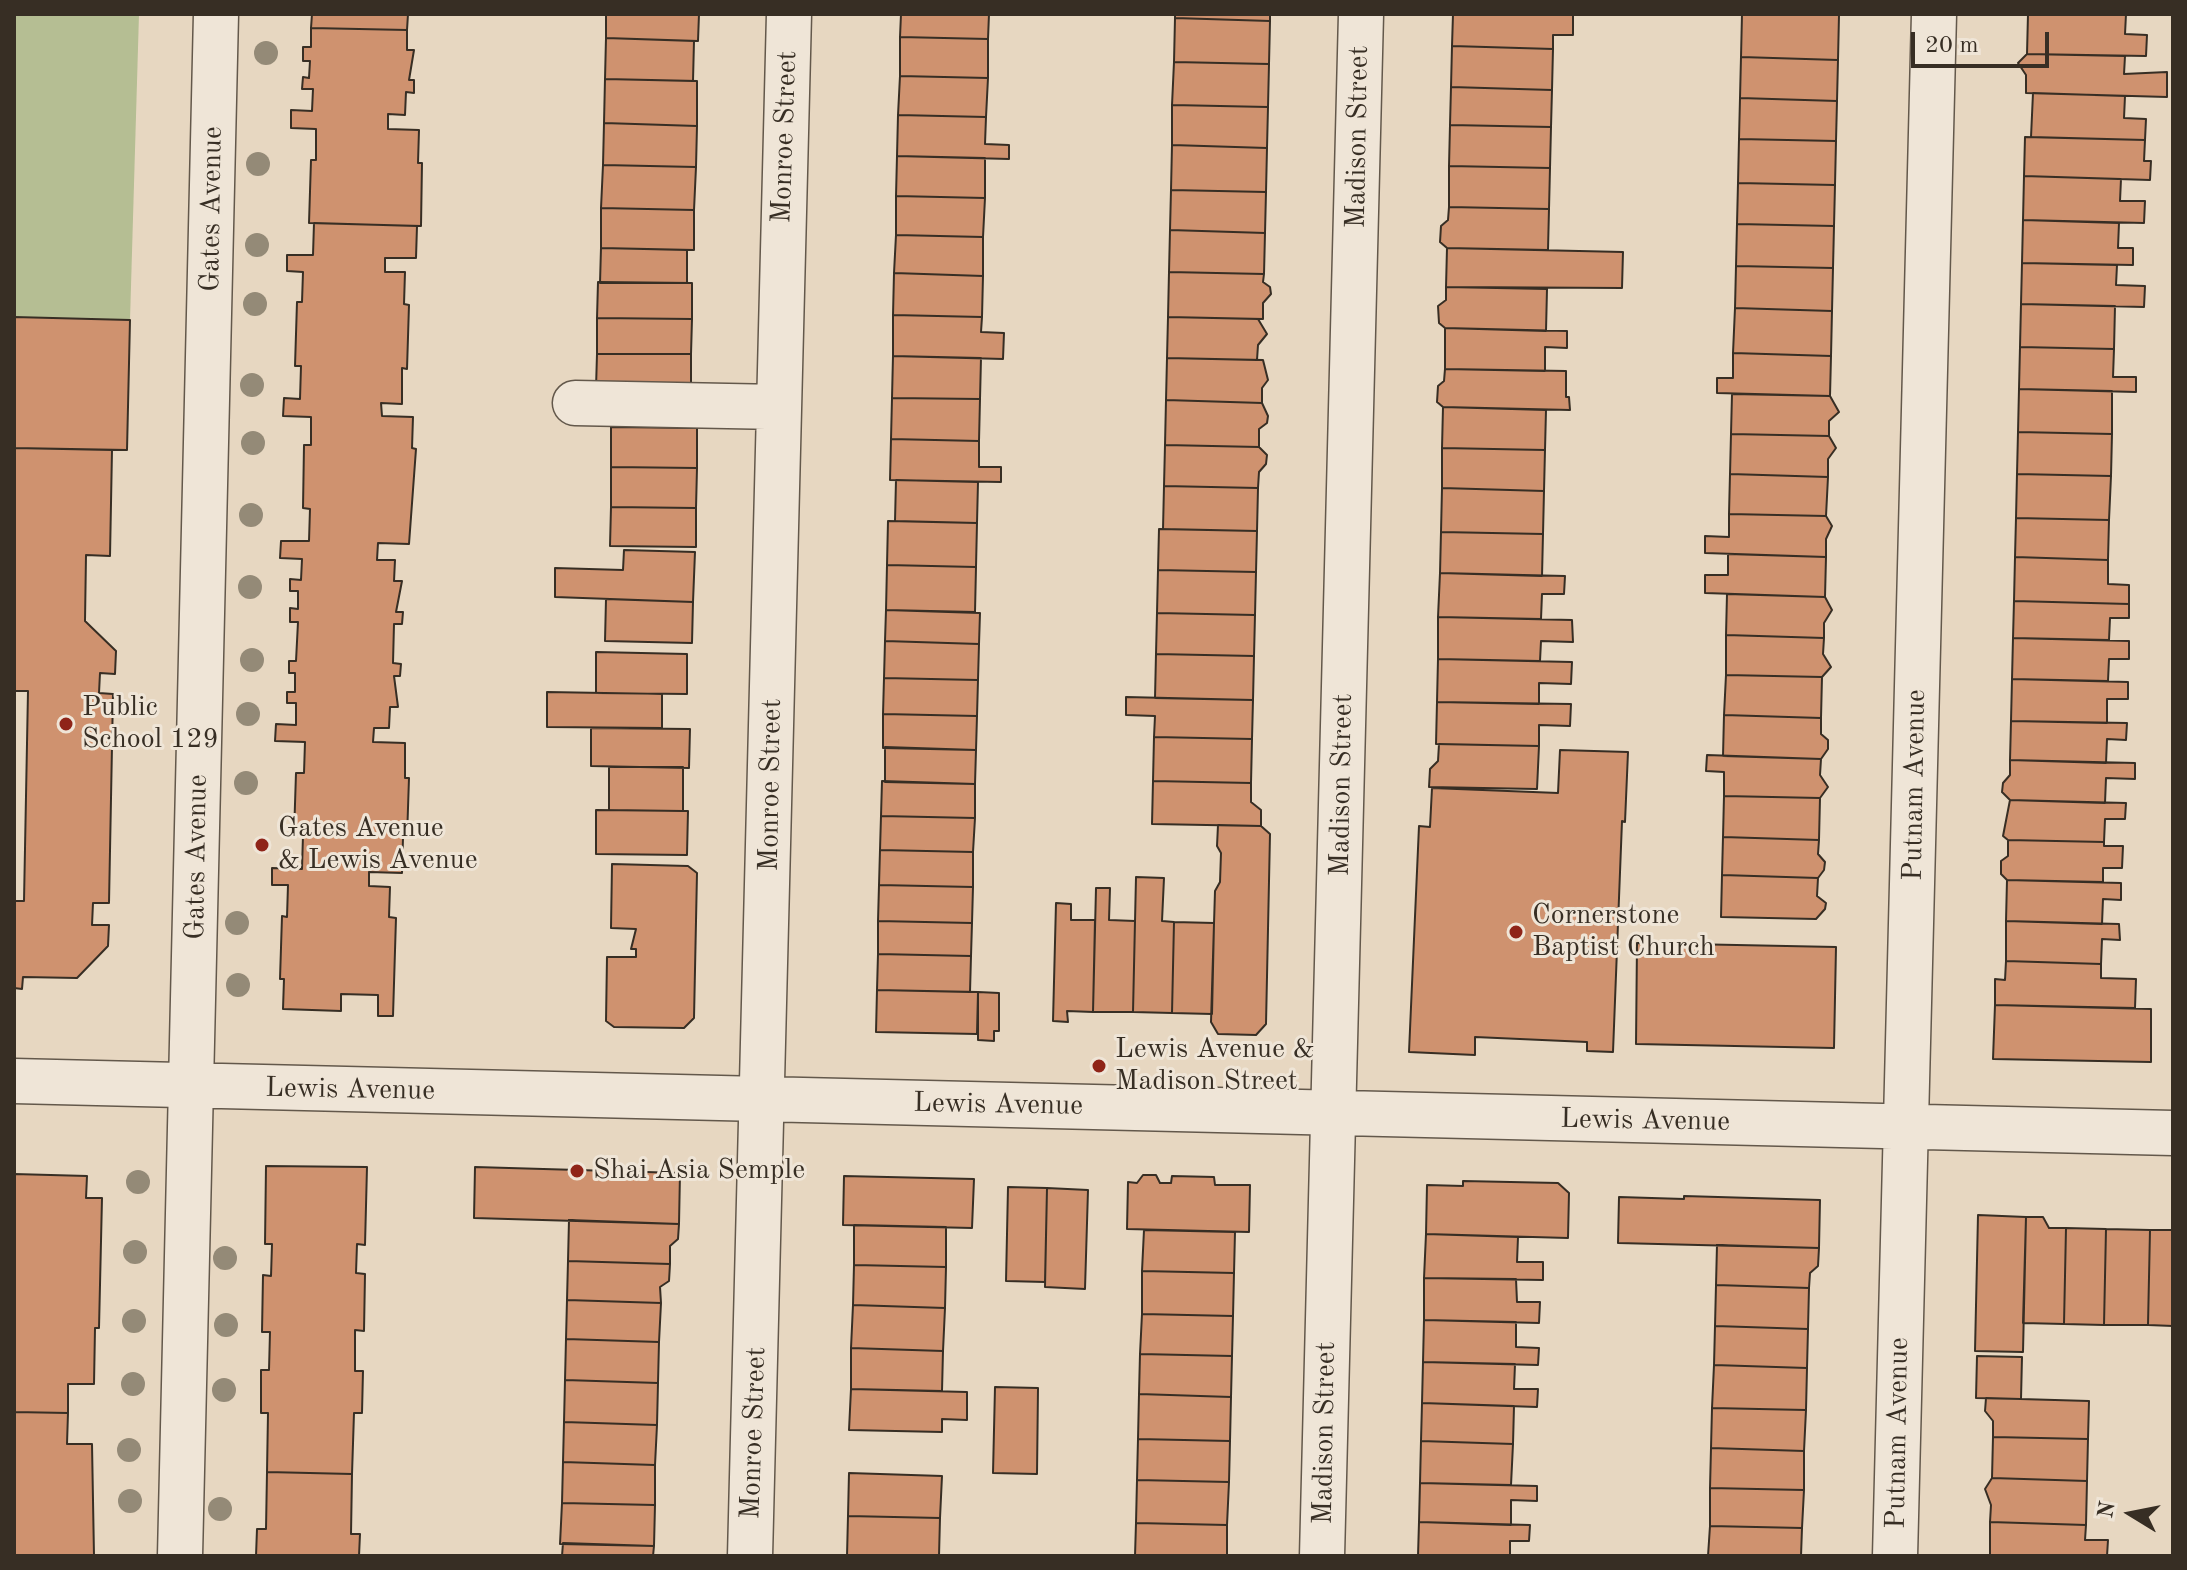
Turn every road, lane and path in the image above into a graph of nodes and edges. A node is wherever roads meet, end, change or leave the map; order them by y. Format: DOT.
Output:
graph roads {
  1 [pos="216,14"];
  2 [pos="789,14"];
  3 [pos="1361,14"];
  4 [pos="1934,14"];
  5 [pos="575,403"];
  6 [pos="779,407"];
  7 [pos="14,1081"];
  8 [pos="191,1086"];
  9 [pos="764,1100"];
  10 [pos="1333,1113"];
  11 [pos="1906,1127"];
  12 [pos="2173,1133"];
  13 [pos="180,1556"];
  14 [pos="750,1556"];
  15 [pos="1322,1556"];
  16 [pos="1895,1556"];
  1 -- 8 [label="street, Gates Avenue"];
  2 -- 6 [label="street, Monroe Street"];
  3 -- 10 [label="street, Madison Street"];
  4 -- 11 [label="street, Putnam Avenue"];
  5 -- 6 [label="street"];
  6 -- 9 [label="street, Monroe Street"];
  7 -- 8 [label="street, Lewis Avenue"];
  8 -- 9 [label="street, Lewis Avenue"];
  8 -- 13 [label="street, Gates Avenue"];
  9 -- 10 [label="street, Lewis Avenue"];
  9 -- 14 [label="street, Monroe Street"];
  10 -- 11 [label="street, Lewis Avenue"];
  10 -- 15 [label="street, Madison Street"];
  11 -- 12 [label="street, Lewis Avenue"];
  11 -- 16 [label="street, Putnam Avenue"];
}
